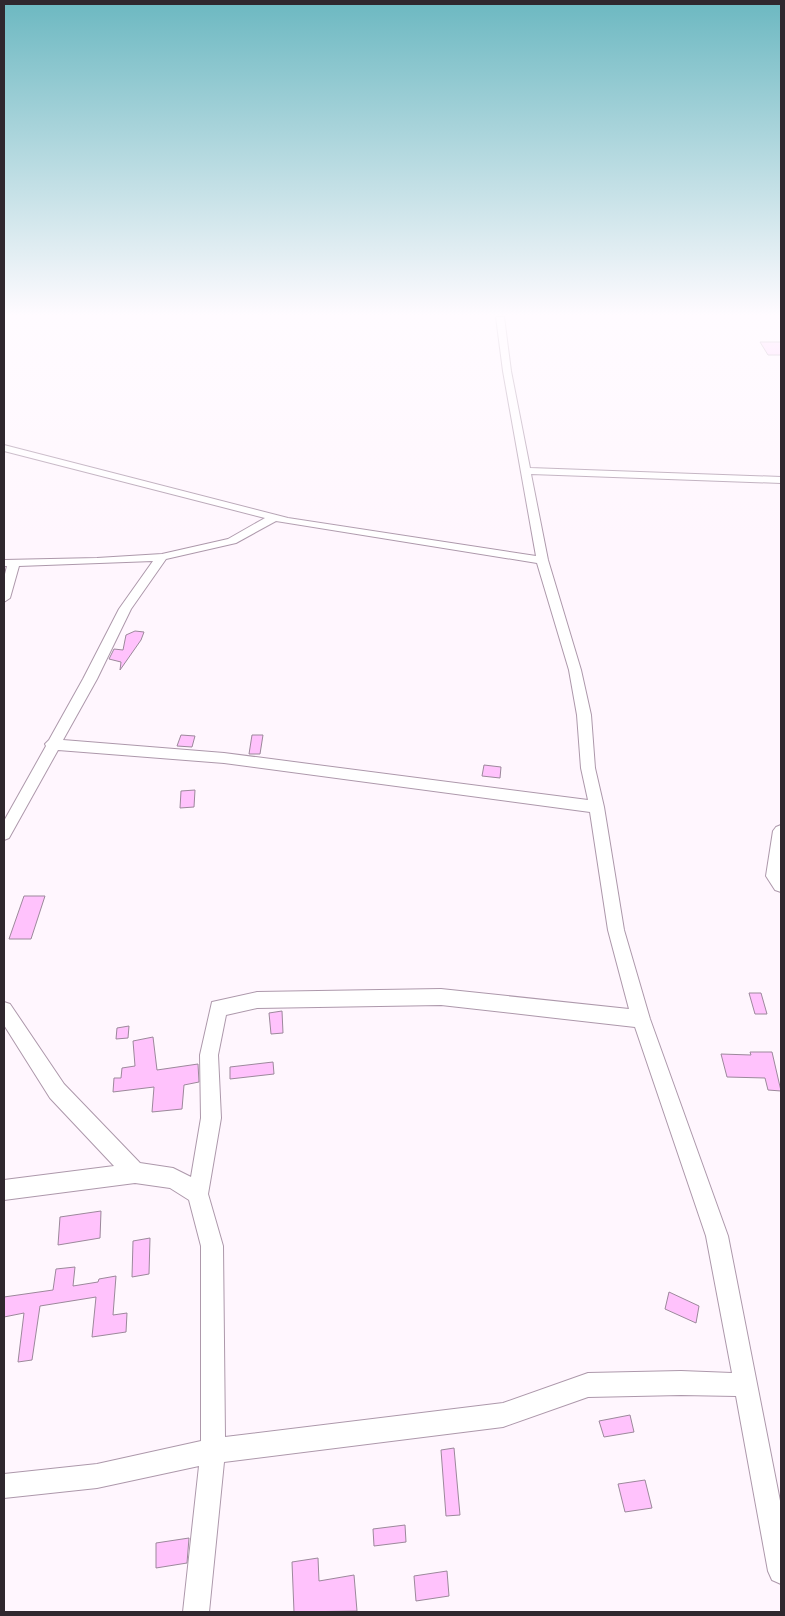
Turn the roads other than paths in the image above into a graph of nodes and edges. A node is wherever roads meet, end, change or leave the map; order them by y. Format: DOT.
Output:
graph roads {
  1 [pos="510,392"];
  2 [pos="4,448"];
  3 [pos="525,471"];
  4 [pos="781,480"];
  5 [pos="275,518"];
  6 [pos="162,557"];
  7 [pos="542,560"];
  8 [pos="9,563"];
  9 [pos="4,598"];
  10 [pos="52,744"];
  11 [pos="597,807"];
  12 [pos="781,831"];
  13 [pos="4,834"];
  14 [pos="781,885"];
  15 [pos="4,1010"];
  16 [pos="641,1019"];
  17 [pos="135,1173"];
  18 [pos="4,1190"];
  19 [pos="198,1194"];
  20 [pos="746,1384"];
  21 [pos="213,1451"];
  22 [pos="4,1486"];
  23 [pos="781,1571"];
  24 [pos="196,1612"];
  1 -- 3 [label="street"];
  2 -- 5 [label="street"];
  3 -- 4 [label="street"];
  3 -- 7 [label="street"];
  5 -- 6 [label="street"];
  5 -- 7 [label="street"];
  6 -- 8 [label="street"];
  6 -- 10 [label="street"];
  7 -- 11 [label="street"];
  8 -- 9 [label="street"];
  10 -- 11 [label="street"];
  10 -- 13 [label="street"];
  11 -- 16 [label="street"];
  12 -- 14 [label="street"];
  15 -- 17 [label="street"];
  16 -- 19 [label="street"];
  16 -- 20 [label="street"];
  17 -- 18 [label="street"];
  17 -- 19 [label="street"];
  19 -- 21 [label="street"];
  20 -- 21 [label="street"];
  20 -- 23 [label="street"];
  21 -- 22 [label="street"];
  21 -- 24 [label="street"];
}
